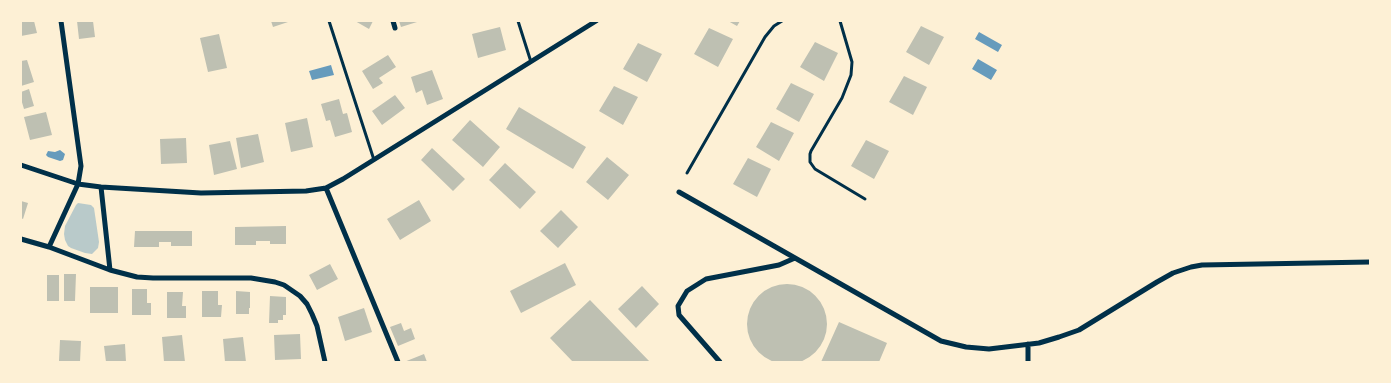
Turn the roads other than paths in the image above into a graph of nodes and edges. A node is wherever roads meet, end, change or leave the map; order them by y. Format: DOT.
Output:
graph roads {
  1 [pos="61,21"];
  2 [pos="329,21"];
  3 [pos="393,21"];
  4 [pos="518,21"];
  5 [pos="596,21"];
  6 [pos="782,21"];
  7 [pos="841,21"];
  8 [pos="395,28"];
  9 [pos="531,62"];
  10 [pos="374,160"];
  11 [pos="21,165"];
  12 [pos="687,173"];
  13 [pos="78,184"];
  14 [pos="101,187"];
  15 [pos="326,188"];
  16 [pos="679,192"];
  17 [pos="865,199"];
  18 [pos="21,239"];
  19 [pos="49,247"];
  20 [pos="795,258"];
  21 [pos="1370,262"];
  22 [pos="110,270"];
  23 [pos="1028,344"];
  24 [pos="325,362"];
  25 [pos="398,362"];
  26 [pos="720,362"];
  27 [pos="1028,362"];
  1 -- 13 [label="street"];
  2 -- 10 [label="lane"];
  3 -- 8 [label="street"];
  4 -- 9 [label="lane"];
  5 -- 9 [label="street"];
  6 -- 12 [label="lane"];
  7 -- 17 [label="lane"];
  9 -- 10 [label="street"];
  10 -- 15 [label="street"];
  11 -- 13 [label="street"];
  13 -- 14 [label="street"];
  13 -- 19 [label="street"];
  14 -- 15 [label="street"];
  14 -- 22 [label="street"];
  15 -- 25 [label="street"];
  16 -- 20 [label="street"];
  18 -- 19 [label="street"];
  19 -- 22 [label="street"];
  20 -- 23 [label="street"];
  20 -- 26 [label="street"];
  21 -- 23 [label="street"];
  22 -- 24 [label="street"];
  23 -- 27 [label="street"];
}
